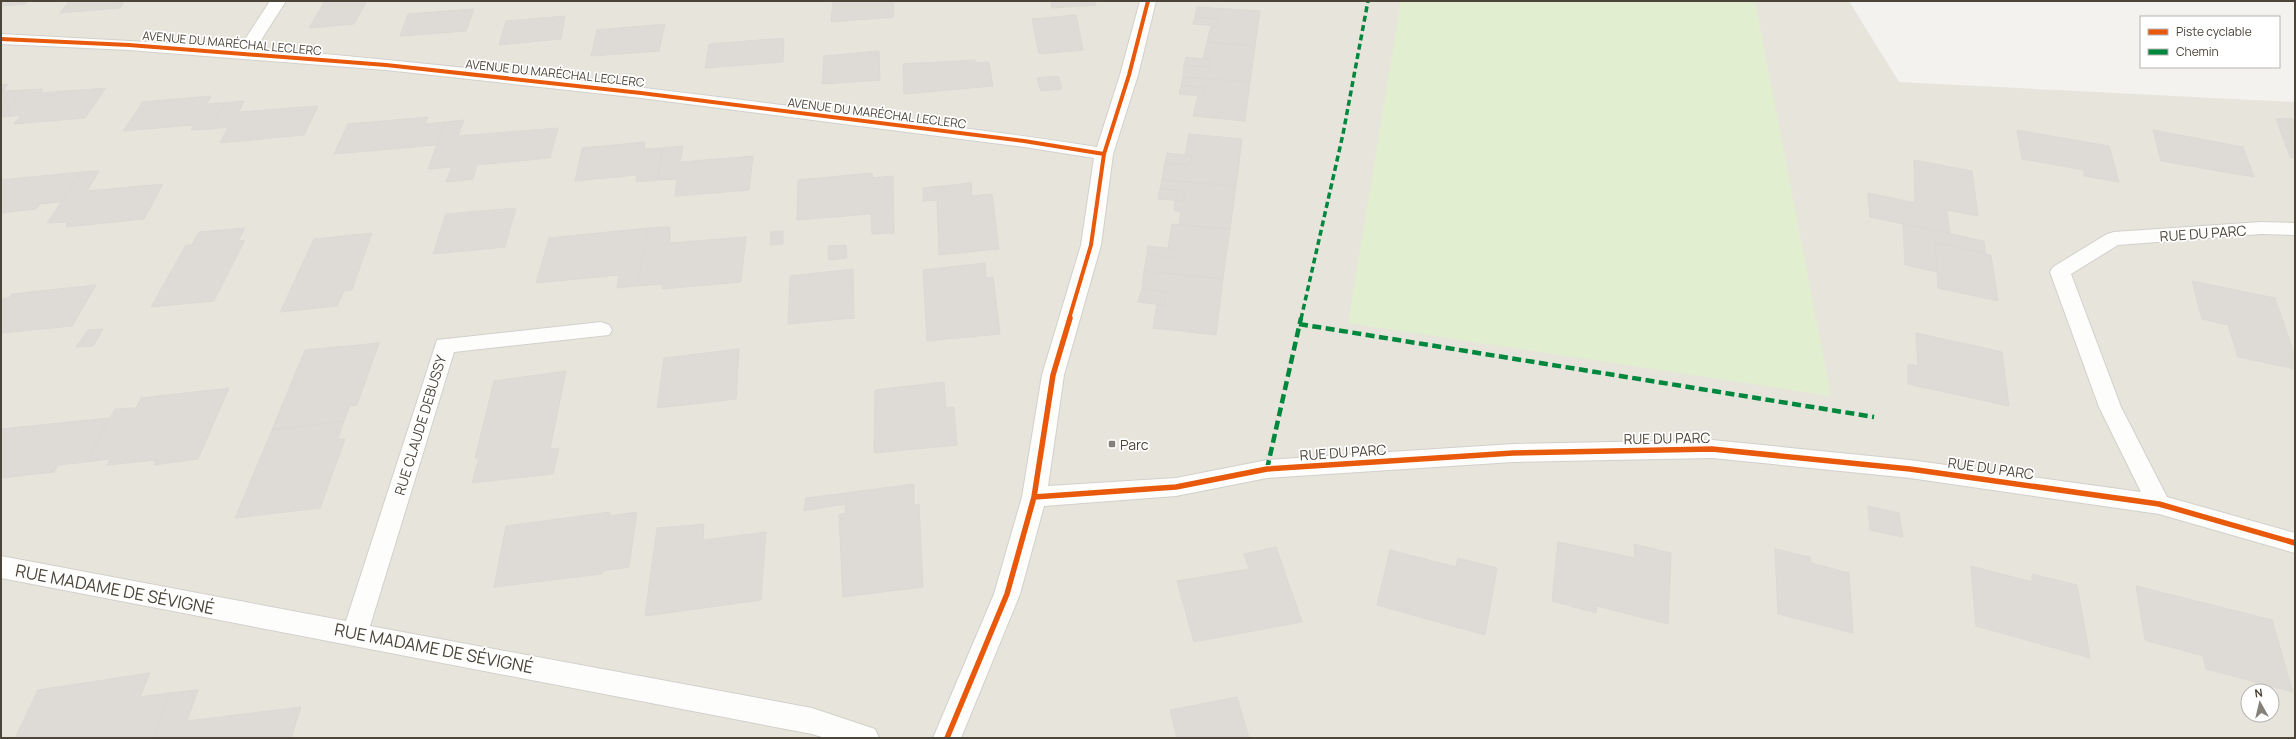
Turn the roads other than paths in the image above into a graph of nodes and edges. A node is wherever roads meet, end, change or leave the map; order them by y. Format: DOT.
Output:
graph roads {
  1 [pos="278,1"];
  2 [pos="1148,1"];
  3 [pos="1,39"];
  4 [pos="245,54"];
  5 [pos="1104,154"];
  6 [pos="2295,229"];
  7 [pos="601,330"];
  8 [pos="1034,497"];
  9 [pos="2159,504"];
  10 [pos="2295,543"];
  11 [pos="1,567"];
  12 [pos="355,633"];
  13 [pos="865,738"];
  14 [pos="947,738"];
  1 -- 4 [label="street"];
  2 -- 5 [label="street"];
  3 -- 4 [label="street, AVENUE DU MARÉCHAL LECLERC"];
  4 -- 5 [label="street, AVENUE DU MARÉCHAL LECLERC"];
  5 -- 8 [label="street"];
  6 -- 9 [label="street, RUE DU PARC"];
  7 -- 12 [label="street, RUE CLAUDE DEBUSSY"];
  8 -- 9 [label="street, RUE DU PARC"];
  8 -- 14 [label="street"];
  9 -- 10 [label="street, RUE DU PARC"];
  11 -- 12 [label="street, RUE MADAME DE SÉVIGNÉ"];
  12 -- 13 [label="street, RUE MADAME DE SÉVIGNÉ"];
}
